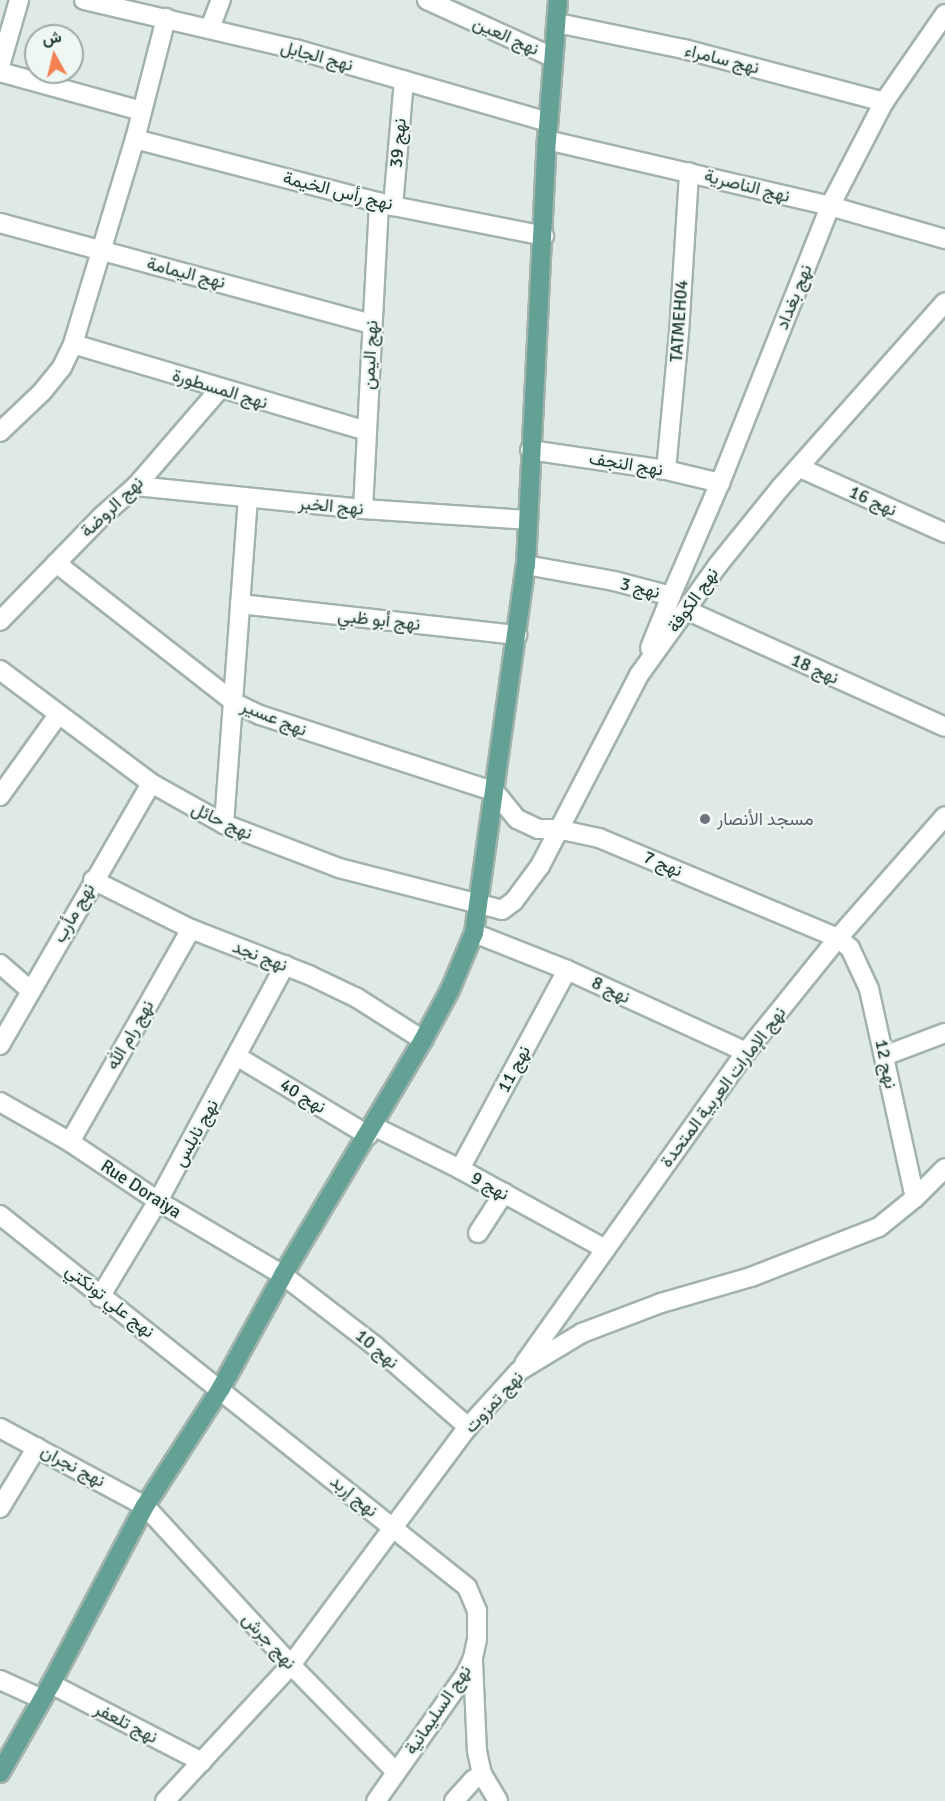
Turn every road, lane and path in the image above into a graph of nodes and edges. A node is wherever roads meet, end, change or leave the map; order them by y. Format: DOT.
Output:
graph roads {
  1 [pos="19,0"];
  2 [pos="84,0"];
  3 [pos="220,0"];
  4 [pos="427,0"];
  5 [pos="558,0"];
  6 [pos="940,0"];
  7 [pos="945,2"];
  8 [pos="117,4"];
  9 [pos="945,14"];
  10 [pos="166,18"];
  11 [pos="557,23"];
  12 [pos="210,28"];
  13 [pos="552,57"];
  14 [pos="0,66"];
  15 [pos="0,72"];
  16 [pos="404,80"];
  17 [pos="884,102"];
  18 [pos="142,111"];
  19 [pos="547,131"];
  20 [pos="135,139"];
  21 [pos="689,172"];
  22 [pos="386,204"];
  23 [pos="830,206"];
  24 [pos="0,223"];
  25 [pos="544,236"];
  26 [pos="945,240"];
  27 [pos="101,252"];
  28 [pos="945,302"];
  29 [pos="372,324"];
  30 [pos="73,344"];
  31 [pos="219,390"];
  32 [pos="366,431"];
  33 [pos="0,432"];
  34 [pos="530,450"];
  35 [pos="800,468"];
  36 [pos="666,470"];
  37 [pos="720,483"];
  38 [pos="136,486"];
  39 [pos="248,498"];
  40 [pos="363,509"];
  41 [pos="527,520"];
  42 [pos="945,533"];
  43 [pos="56,563"];
  44 [pos="526,565"];
  45 [pos="671,596"];
  46 [pos="240,604"];
  47 [pos="686,610"];
  48 [pos="0,621"];
  49 [pos="517,635"];
  50 [pos="0,670"];
  51 [pos="639,675"];
  52 [pos="235,703"];
  53 [pos="58,715"];
  54 [pos="945,727"];
  55 [pos="151,783"];
  56 [pos="495,792"];
  57 [pos="0,796"];
  58 [pos="945,816"];
  59 [pos="224,824"];
  60 [pos="557,829"];
  61 [pos="93,880"];
  62 [pos="477,906"];
  63 [pos="191,928"];
  64 [pos="474,933"];
  65 [pos="838,938"];
  66 [pos="0,964"];
  67 [pos="285,965"];
  68 [pos="567,970"];
  69 [pos="30,990"];
  70 [pos="945,1033"];
  71 [pos="423,1040"];
  72 [pos="0,1045"];
  73 [pos="746,1052"];
  74 [pos="884,1056"];
  75 [pos="238,1057"];
  76 [pos="0,1102"];
  77 [pos="371,1130"];
  78 [pos="70,1142"];
  79 [pos="945,1168"];
  80 [pos="460,1169"];
  81 [pos="504,1193"];
  82 [pos="915,1198"];
  83 [pos="158,1201"];
  84 [pos="0,1215"];
  85 [pos="478,1233"];
  86 [pos="605,1249"];
  87 [pos="283,1275"];
  88 [pos="101,1296"];
  89 [pos="519,1371"];
  90 [pos="221,1388"];
  91 [pos="468,1427"];
  92 [pos="0,1428"];
  93 [pos="37,1448"];
  94 [pos="145,1506"];
  95 [pos="0,1508"];
  96 [pos="394,1529"];
  97 [pos="477,1611"];
  98 [pos="473,1658"];
  99 [pos="291,1665"];
  100 [pos="0,1680"];
  101 [pos="46,1692"];
  102 [pos="202,1762"];
  103 [pos="396,1772"];
  104 [pos="0,1773"];
  105 [pos="482,1774"];
  106 [pos="165,1801"];
  107 [pos="376,1801"];
  108 [pos="454,1801"];
  109 [pos="498,1801"];
  1 -- 14 [label="street"];
  2 -- 8 [label="street, نهج الجابل"];
  3 -- 12 [label="street"];
  4 -- 13 [label="street, نهج العين"];
  5 -- 11 [label="main road"];
  6 -- 7 [label="street"];
  8 -- 10 [label="street, نهج الجابل"];
  9 -- 17 [label="street, نهج بغداد"];
  10 -- 12 [label="street, نهج الجابل"];
  10 -- 18 [label="street"];
  11 -- 13 [label="main road"];
  11 -- 17 [label="street, نهج سامراء"];
  12 -- 16 [label="street, نهج الجابل"];
  13 -- 19 [label="main road"];
  15 -- 18 [label="street"];
  16 -- 19 [label="street, نهج الجابل"];
  16 -- 22 [label="street, نهج 39"];
  17 -- 23 [label="street, نهج بغداد"];
  18 -- 20 [label="street"];
  19 -- 21 [label="street, نهج الناصرية"];
  19 -- 25 [label="main road"];
  20 -- 22 [label="street, نهج رأس الخيمة"];
  20 -- 27 [label="street"];
  21 -- 23 [label="street, نهج الناصرية"];
  21 -- 36 [label="street, TATMEH04"];
  22 -- 25 [label="street, نهج رأس الخيمة"];
  22 -- 29 [label="street, نهج اليمن"];
  23 -- 26 [label="street, نهج الناصرية"];
  23 -- 37 [label="street, نهج بغداد"];
  24 -- 27 [label="street, نهج اليمامة"];
  25 -- 34 [label="main road"];
  27 -- 29 [label="street, نهج اليمامة"];
  27 -- 30 [label="street"];
  28 -- 35 [label="street, نهج الكوفة"];
  29 -- 32 [label="street, نهج اليمن"];
  30 -- 31 [label="street, نهج المسطورة"];
  30 -- 33 [label="street"];
  31 -- 32 [label="street, نهج المسطورة"];
  31 -- 38 [label="street, نهج الروضة"];
  32 -- 40 [label="street, نهج اليمن"];
  34 -- 36 [label="street, نهج النجف"];
  34 -- 41 [label="main road"];
  35 -- 42 [label="street, نهج 16"];
  35 -- 47 [label="street, نهج الكوفة"];
  36 -- 37 [label="street, نهج النجف"];
  37 -- 45 [label="street, نهج بغداد"];
  38 -- 39 [label="street, نهج الخبر"];
  38 -- 43 [label="street, نهج الروضة"];
  39 -- 40 [label="street, نهج الخبر"];
  39 -- 46 [label="street"];
  40 -- 41 [label="street, نهج الخبر"];
  41 -- 44 [label="main road"];
  43 -- 48 [label="street, نهج الروضة"];
  43 -- 52 [label="street, نهج عسير"];
  44 -- 45 [label="street, نهج 3"];
  44 -- 49 [label="main road"];
  45 -- 51 [label="street, نهج 3"];
  46 -- 49 [label="street, نهج أبو ظبي"];
  46 -- 52 [label="street"];
  47 -- 51 [label="street, نهج الكوفة"];
  47 -- 54 [label="street, نهج 18"];
  49 -- 56 [label="main road"];
  50 -- 53 [label="street, نهج حائل"];
  51 -- 60 [label="street, نهج الكوفة"];
  52 -- 56 [label="street, نهج عسير"];
  52 -- 59 [label="street"];
  53 -- 55 [label="street, نهج حائل"];
  53 -- 57 [label="street"];
  55 -- 59 [label="street, نهج حائل"];
  55 -- 61 [label="street, نهج مأرب"];
  56 -- 60 [label="street, نهج 7"];
  56 -- 62 [label="main road"];
  58 -- 65 [label="street, نهج الإمارات العربية المتحدة"];
  59 -- 62 [label="street, نهج حائل"];
  60 -- 62 [label="street, نهج الكوفة"];
  60 -- 65 [label="street, نهج 7"];
  61 -- 63 [label="street, نهج نجد"];
  61 -- 69 [label="street, نهج مأرب"];
  62 -- 64 [label="main road"];
  63 -- 67 [label="street, نهج نجد"];
  63 -- 78 [label="street, نهج رام الله"];
  64 -- 68 [label="street, نهج 8"];
  64 -- 71 [label="main road"];
  65 -- 73 [label="street, نهج الإمارات العربية المتحدة"];
  65 -- 74 [label="street, نهج 12"];
  66 -- 69 [label="street"];
  67 -- 71 [label="street, نهج نجد"];
  67 -- 75 [label="street, نهج نابلس"];
  68 -- 73 [label="street, نهج 8"];
  68 -- 80 [label="street, نهج 11"];
  69 -- 72 [label="street, نهج مأرب"];
  70 -- 74 [label="street"];
  71 -- 77 [label="main road"];
  73 -- 86 [label="street, نهج الإمارات العربية المتحدة"];
  74 -- 82 [label="street, نهج 12"];
  75 -- 77 [label="street, نهج 40"];
  75 -- 83 [label="street, نهج نابلس"];
  76 -- 78 [label="street, Rue Doraiya"];
  77 -- 80 [label="street, نهج 9"];
  77 -- 87 [label="main road"];
  78 -- 83 [label="street, Rue Doraiya"];
  79 -- 82 [label="street, نهج تمزوت"];
  80 -- 81 [label="street, نهج 9"];
  81 -- 85 [label="street"];
  81 -- 86 [label="street, نهج 9"];
  82 -- 89 [label="street, نهج تمزوت"];
  83 -- 87 [label="street, Rue Doraiya"];
  83 -- 88 [label="street, نهج نابلس"];
  84 -- 88 [label="street, نهج علي تونكتي"];
  86 -- 89 [label="street, نهج الإمارات العربية المتحدة"];
  87 -- 90 [label="main road"];
  87 -- 91 [label="street, نهج 10"];
  88 -- 90 [label="street, نهج علي تونكتي"];
  89 -- 91 [label="street, نهج تمزوت"];
  90 -- 94 [label="main road"];
  90 -- 96 [label="street, نهج إربد"];
  91 -- 96 [label="street, نهج تمزوت"];
  92 -- 93 [label="street, نهج نجران"];
  93 -- 94 [label="street, نهج نجران"];
  93 -- 95 [label="street"];
  94 -- 99 [label="street, نهج جرش"];
  94 -- 101 [label="main road"];
  96 -- 97 [label="street, نهج إربد"];
  96 -- 99 [label="street, نهج تمزوت"];
  97 -- 98 [label="street, نهج السليمانية"];
  98 -- 103 [label="street, نهج السليمانية"];
  98 -- 105 [label="street"];
  99 -- 102 [label="street, نهج تمزوت"];
  99 -- 103 [label="street, نهج جرش"];
  100 -- 101 [label="street, نهج تلعفر"];
  101 -- 102 [label="street, نهج تلعفر"];
  101 -- 104 [label="main road"];
  102 -- 106 [label="street, نهج تمزوت"];
  103 -- 107 [label="street, نهج السليمانية"];
  105 -- 108 [label="street"];
  105 -- 109 [label="street"];
}
